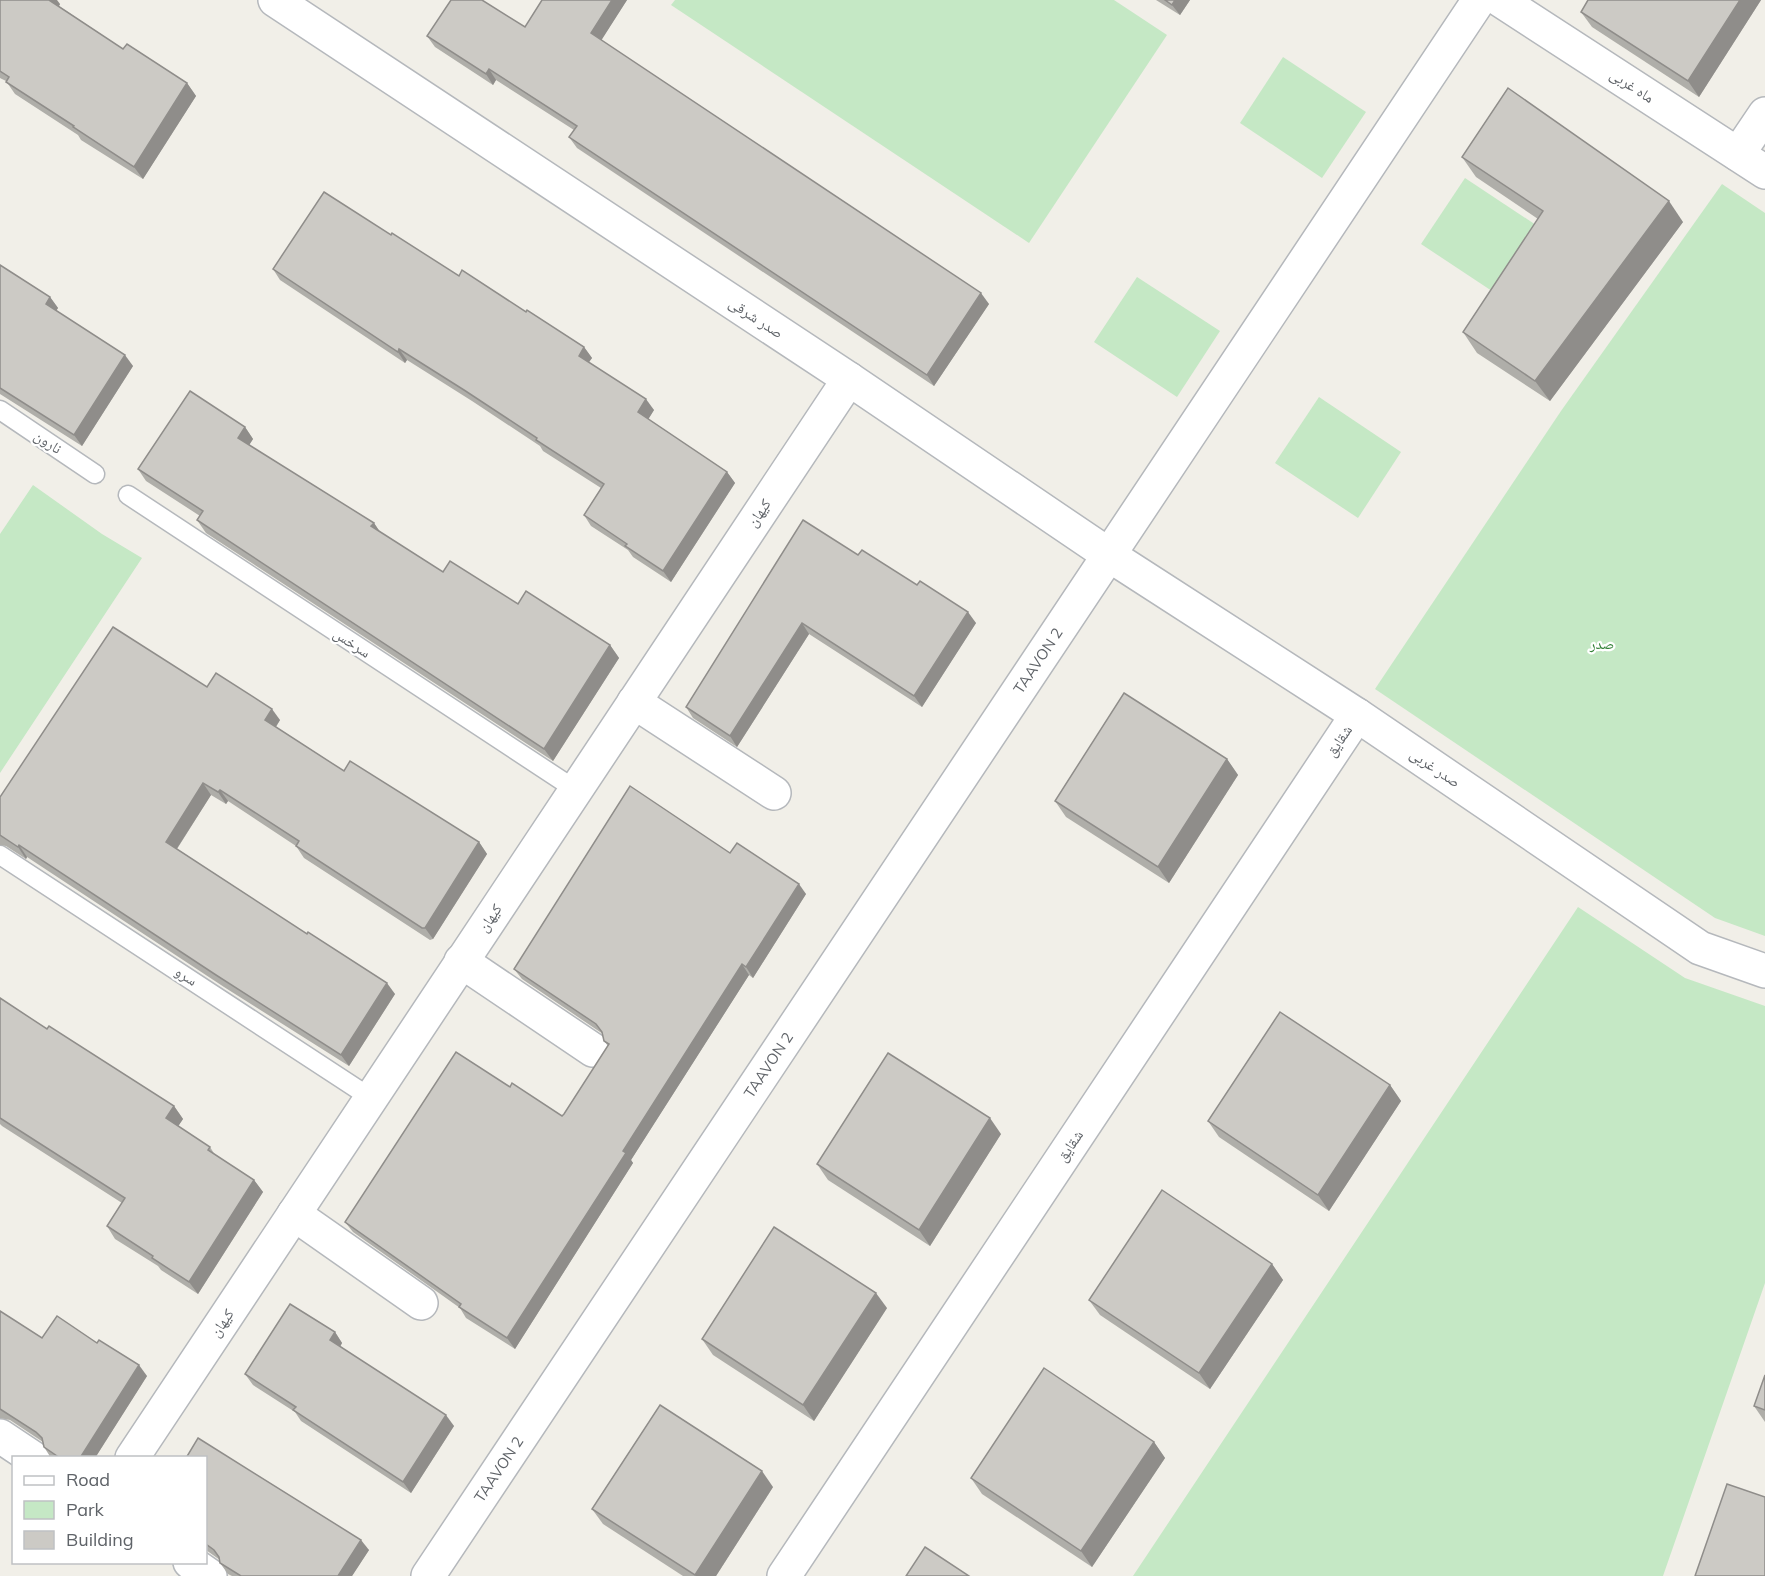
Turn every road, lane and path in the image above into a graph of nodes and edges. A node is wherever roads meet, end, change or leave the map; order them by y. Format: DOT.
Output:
graph roads {
  1 [pos="275,0"];
  2 [pos="1479,0"];
  3 [pos="1500,0"];
  4 [pos="1765,114"];
  5 [pos="1738,153"];
  6 [pos="1765,172"];
  7 [pos="849,379"];
  8 [pos="0,410"];
  9 [pos="95,474"];
  10 [pos="128,495"];
  11 [pos="1109,555"];
  12 [pos="634,702"];
  13 [pos="1357,715"];
  14 [pos="576,790"];
  15 [pos="774,793"];
  16 [pos="0,855"];
  17 [pos="461,961"];
  18 [pos="1765,971"];
  19 [pos="593,1050"];
  20 [pos="371,1098"];
  21 [pos="294,1214"];
  22 [pos="421,1303"];
  23 [pos="0,1436"];
  24 [pos="30,1456"];
  25 [pos="133,1456"];
  26 [pos="192,1564"];
  27 [pos="210,1576"];
  28 [pos="428,1576"];
  29 [pos="784,1576"];
  1 -- 7 [label="street, صدر شرقی"];
  2 -- 11 [label="street, TAAVON 2"];
  3 -- 5 [label="street, ماه غربی"];
  4 -- 5 [label="street"];
  5 -- 6 [label="street, ماه غربی"];
  7 -- 11 [label="street, صدر شرقی"];
  7 -- 12 [label="street, کیهان"];
  8 -- 9 [label="lane, نارون"];
  10 -- 14 [label="lane, سرخس"];
  11 -- 13 [label="street, صدر غربی"];
  11 -- 28 [label="street, TAAVON 2"];
  12 -- 14 [label="street, کیهان"];
  12 -- 15 [label="street"];
  13 -- 18 [label="street, صدر غربی"];
  13 -- 29 [label="street, شقایق"];
  14 -- 17 [label="street, کیهان"];
  16 -- 20 [label="lane, سرو"];
  17 -- 19 [label="street"];
  17 -- 20 [label="street, کیهان"];
  20 -- 21 [label="street, کیهان"];
  21 -- 22 [label="street"];
  21 -- 25 [label="street, کیهان"];
  23 -- 24 [label="street"];
  26 -- 27 [label="street"];
}
